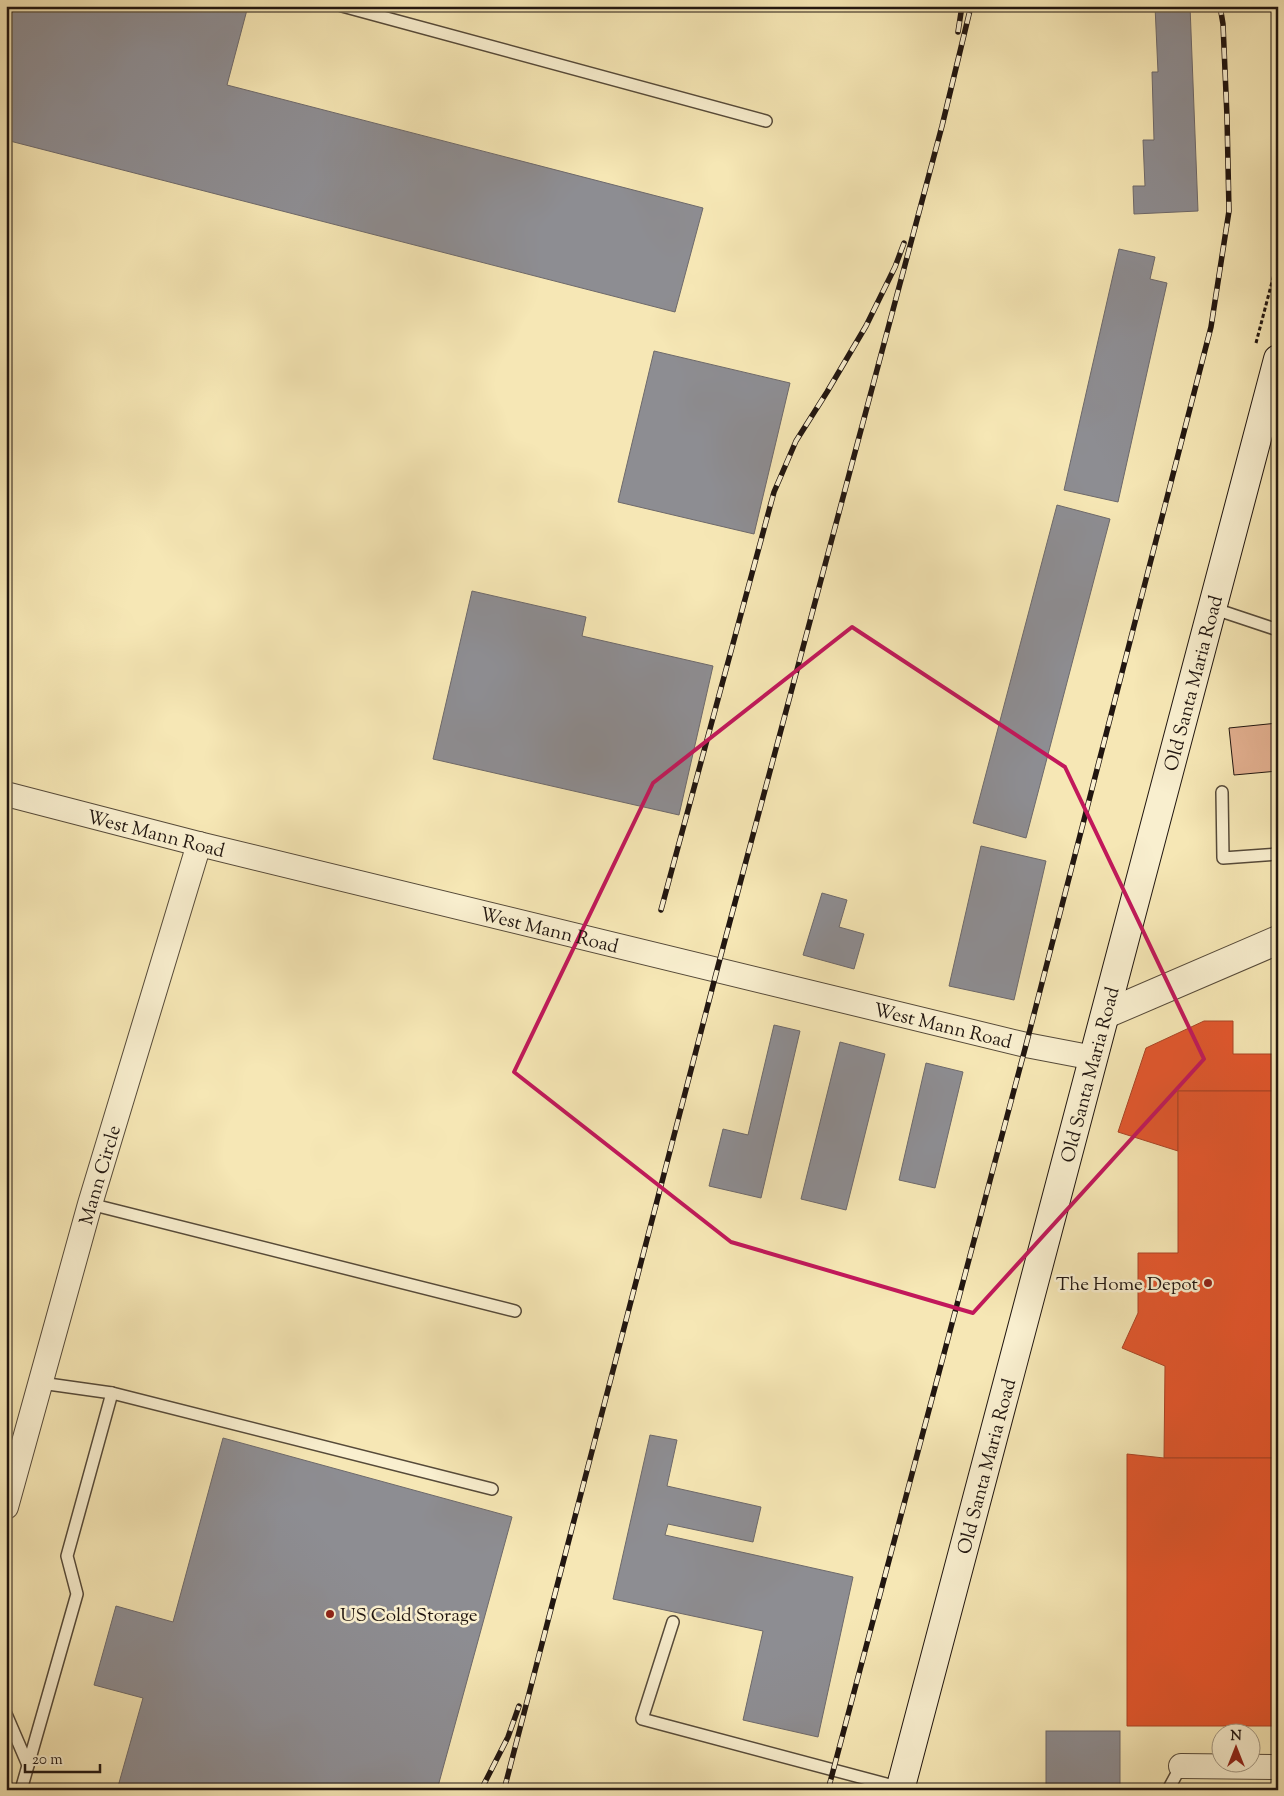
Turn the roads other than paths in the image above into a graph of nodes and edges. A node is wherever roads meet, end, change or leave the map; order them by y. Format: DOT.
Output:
graph roads {
  1 [pos="342,6"];
  2 [pos="766,121"];
  3 [pos="1278,359"];
  4 [pos="1212,608"];
  5 [pos="1278,630"];
  6 [pos="1222,792"];
  7 [pos="6,794"];
  8 [pos="199,844"];
  9 [pos="1278,854"];
  10 [pos="1278,940"];
  11 [pos="1106,1014"];
  12 [pos="1094,1058"];
  13 [pos="90,1204"];
  14 [pos="515,1311"];
  15 [pos="41,1384"];
  16 [pos="112,1394"];
  17 [pos="492,1489"];
  18 [pos="6,1507"];
  19 [pos="673,1622"];
  20 [pos="6,1714"];
  21 [pos="28,1765"];
  22 [pos="1180,1766"];
  23 [pos="1278,1767"];
  24 [pos="901,1789"];
  25 [pos="21,1790"];
  26 [pos="1168,1790"];
  1 -- 2 [label="lane"];
  3 -- 4 [label="main road, Old Santa Maria Road"];
  4 -- 5 [label="lane"];
  4 -- 11 [label="main road, Old Santa Maria Road"];
  6 -- 9 [label="lane"];
  7 -- 8 [label="street, West Mann Road"];
  8 -- 12 [label="street, West Mann Road"];
  8 -- 13 [label="street, Mann Circle"];
  10 -- 11 [label="main road"];
  11 -- 12 [label="main road, Old Santa Maria Road"];
  12 -- 24 [label="main road, Old Santa Maria Road"];
  13 -- 14 [label="lane"];
  13 -- 15 [label="street, Mann Circle"];
  15 -- 16 [label="lane"];
  15 -- 18 [label="street, Mann Circle"];
  16 -- 17 [label="lane"];
  16 -- 21 [label="lane"];
  19 -- 24 [label="lane"];
  20 -- 21 [label="lane"];
  21 -- 25 [label="lane"];
  22 -- 23 [label="street"];
  22 -- 26 [label="lane"];
}
